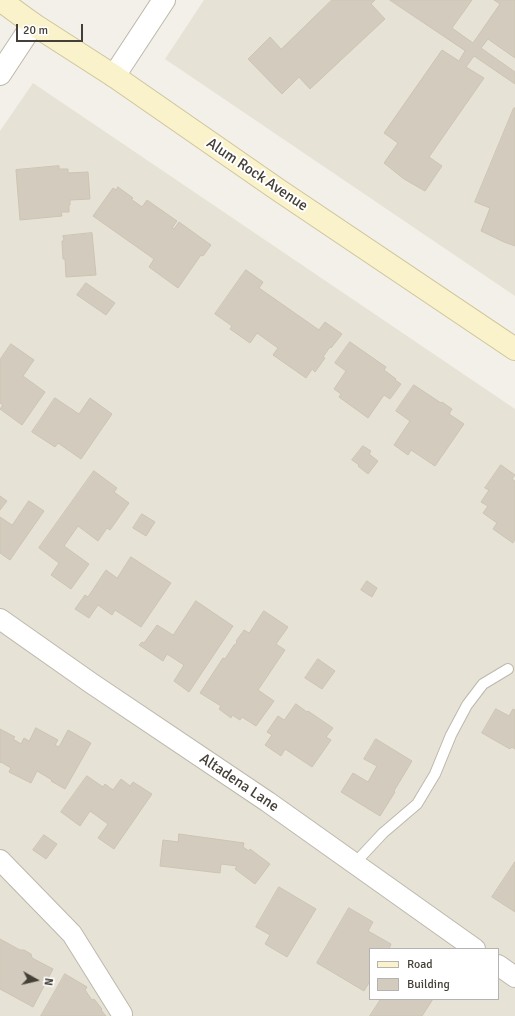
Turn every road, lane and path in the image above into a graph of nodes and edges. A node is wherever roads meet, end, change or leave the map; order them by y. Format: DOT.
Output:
graph roads {
  1 [pos="0,0"];
  2 [pos="164,0"];
  3 [pos="33,24"];
  4 [pos="0,74"];
  5 [pos="114,76"];
  6 [pos="515,349"];
  7 [pos="0,619"];
  8 [pos="508,669"];
  9 [pos="0,860"];
  10 [pos="354,864"];
  11 [pos="474,948"];
  12 [pos="499,966"];
  13 [pos="515,977"];
  14 [pos="122,1014"];
  1 -- 3 [label="main road, Alum Rock Avenue"];
  2 -- 5 [label="street"];
  3 -- 4 [label="street"];
  3 -- 5 [label="main road, Alum Rock Avenue"];
  5 -- 6 [label="main road, Alum Rock Avenue"];
  7 -- 10 [label="street, Altadena Lane"];
  8 -- 10 [label="lane"];
  9 -- 14 [label="street"];
  10 -- 11 [label="street, Altadena Lane"];
  12 -- 13 [label="street"];
}
